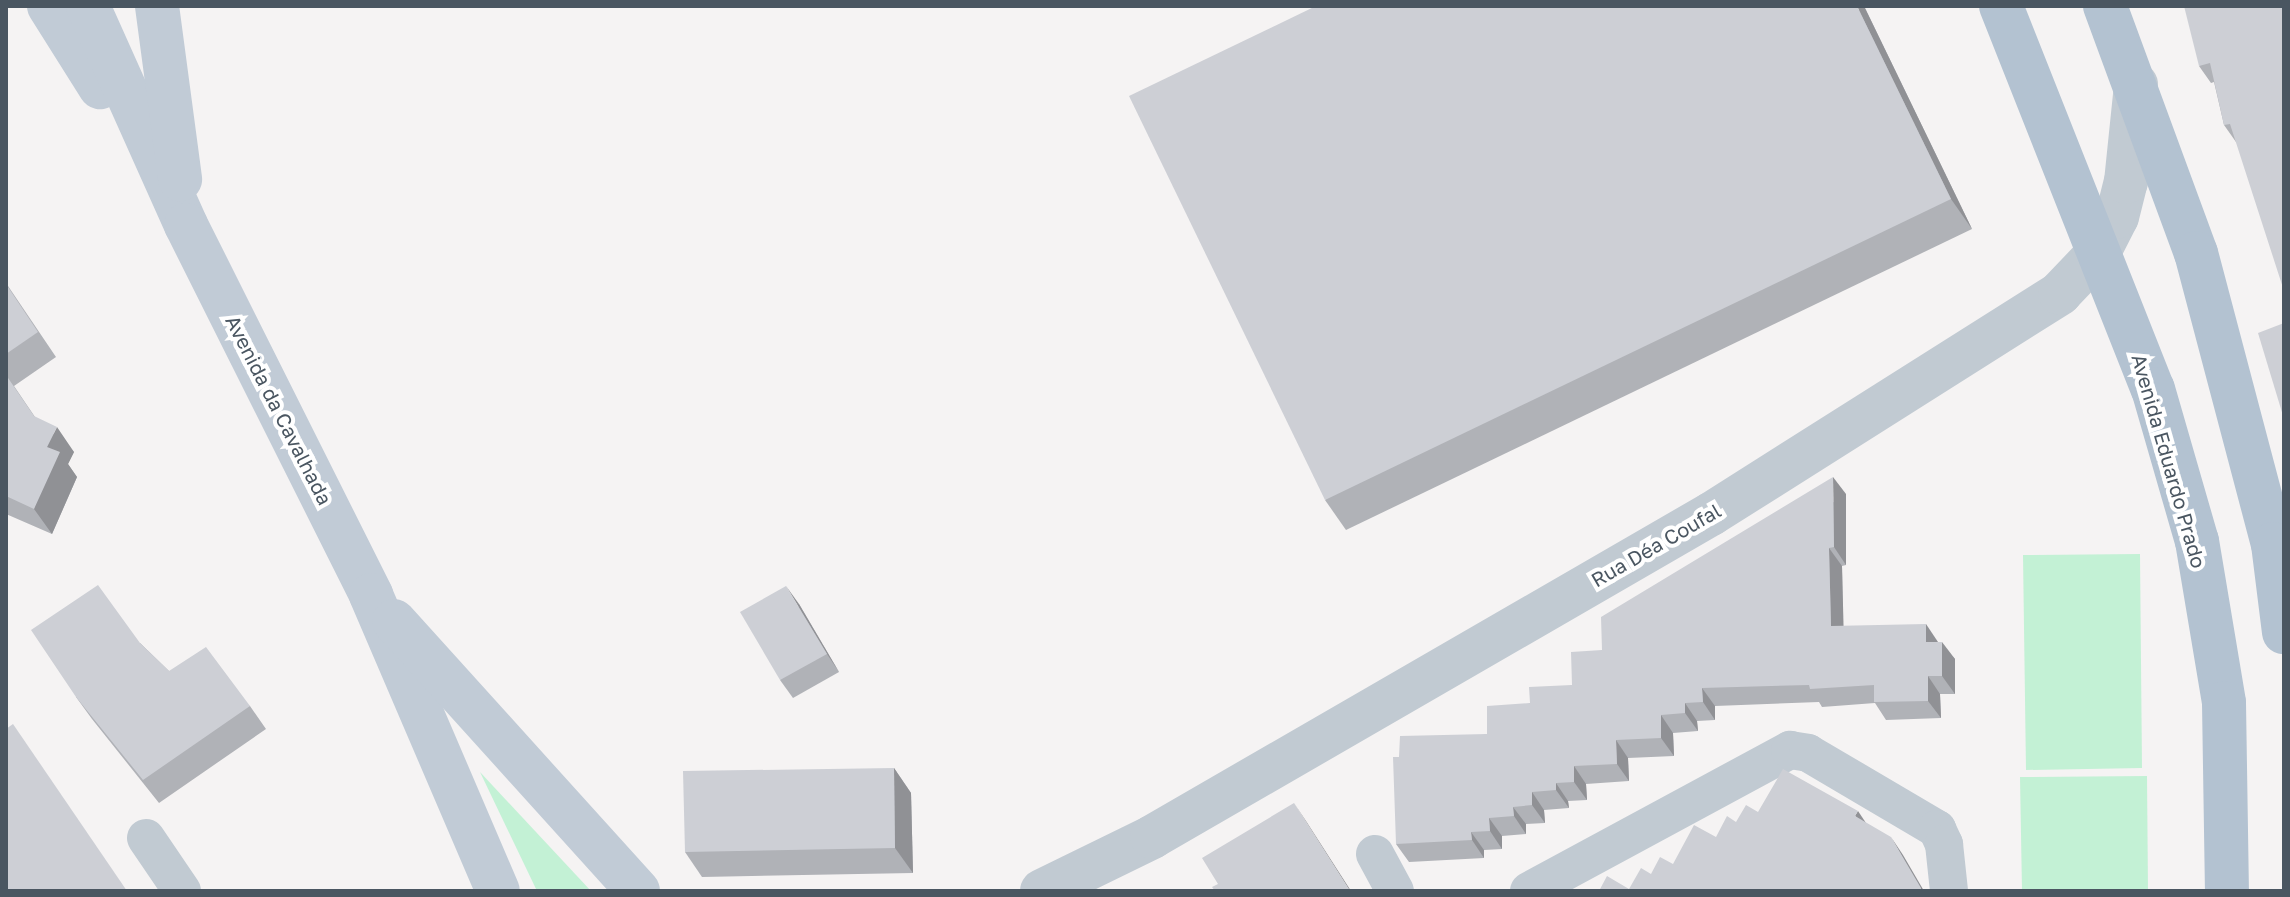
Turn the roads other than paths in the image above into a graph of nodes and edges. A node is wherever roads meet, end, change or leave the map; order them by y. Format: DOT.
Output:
graph roads {
  1 [pos="157,6"];
  2 [pos="2001,6"];
  3 [pos="2105,6"];
  4 [pos="63,10"];
  5 [pos="2136,85"];
  6 [pos="186,225"];
  7 [pos="2099,252"];
  8 [pos="371,595"];
  9 [pos="2284,632"];
  10 [pos="146,838"];
  11 [pos="1375,854"];
  12 [pos="182,891"];
  13 [pos="498,891"];
  14 [pos="638,891"];
  15 [pos="1042,891"];
  16 [pos="1395,891"];
  17 [pos="1529,891"];
  18 [pos="1949,891"];
  19 [pos="2227,891"];
  1 -- 6 [label="main road"];
  2 -- 7 [label="main road, Avenida Eduardo Prado"];
  3 -- 5 [label="main road"];
  4 -- 6 [label="main road, Avenida da Cavalhada"];
  5 -- 7 [label="street, Rua Déa Coufal"];
  5 -- 9 [label="main road"];
  6 -- 8 [label="main road, Avenida da Cavalhada"];
  7 -- 15 [label="street, Rua Déa Coufal"];
  7 -- 19 [label="main road, Avenida Eduardo Prado"];
  8 -- 13 [label="main road, Avenida da Cavalhada"];
  8 -- 14 [label="main road, Avenida da Cavalhada"];
  10 -- 12 [label="street"];
  11 -- 16 [label="street"];
  17 -- 18 [label="street"];
}
